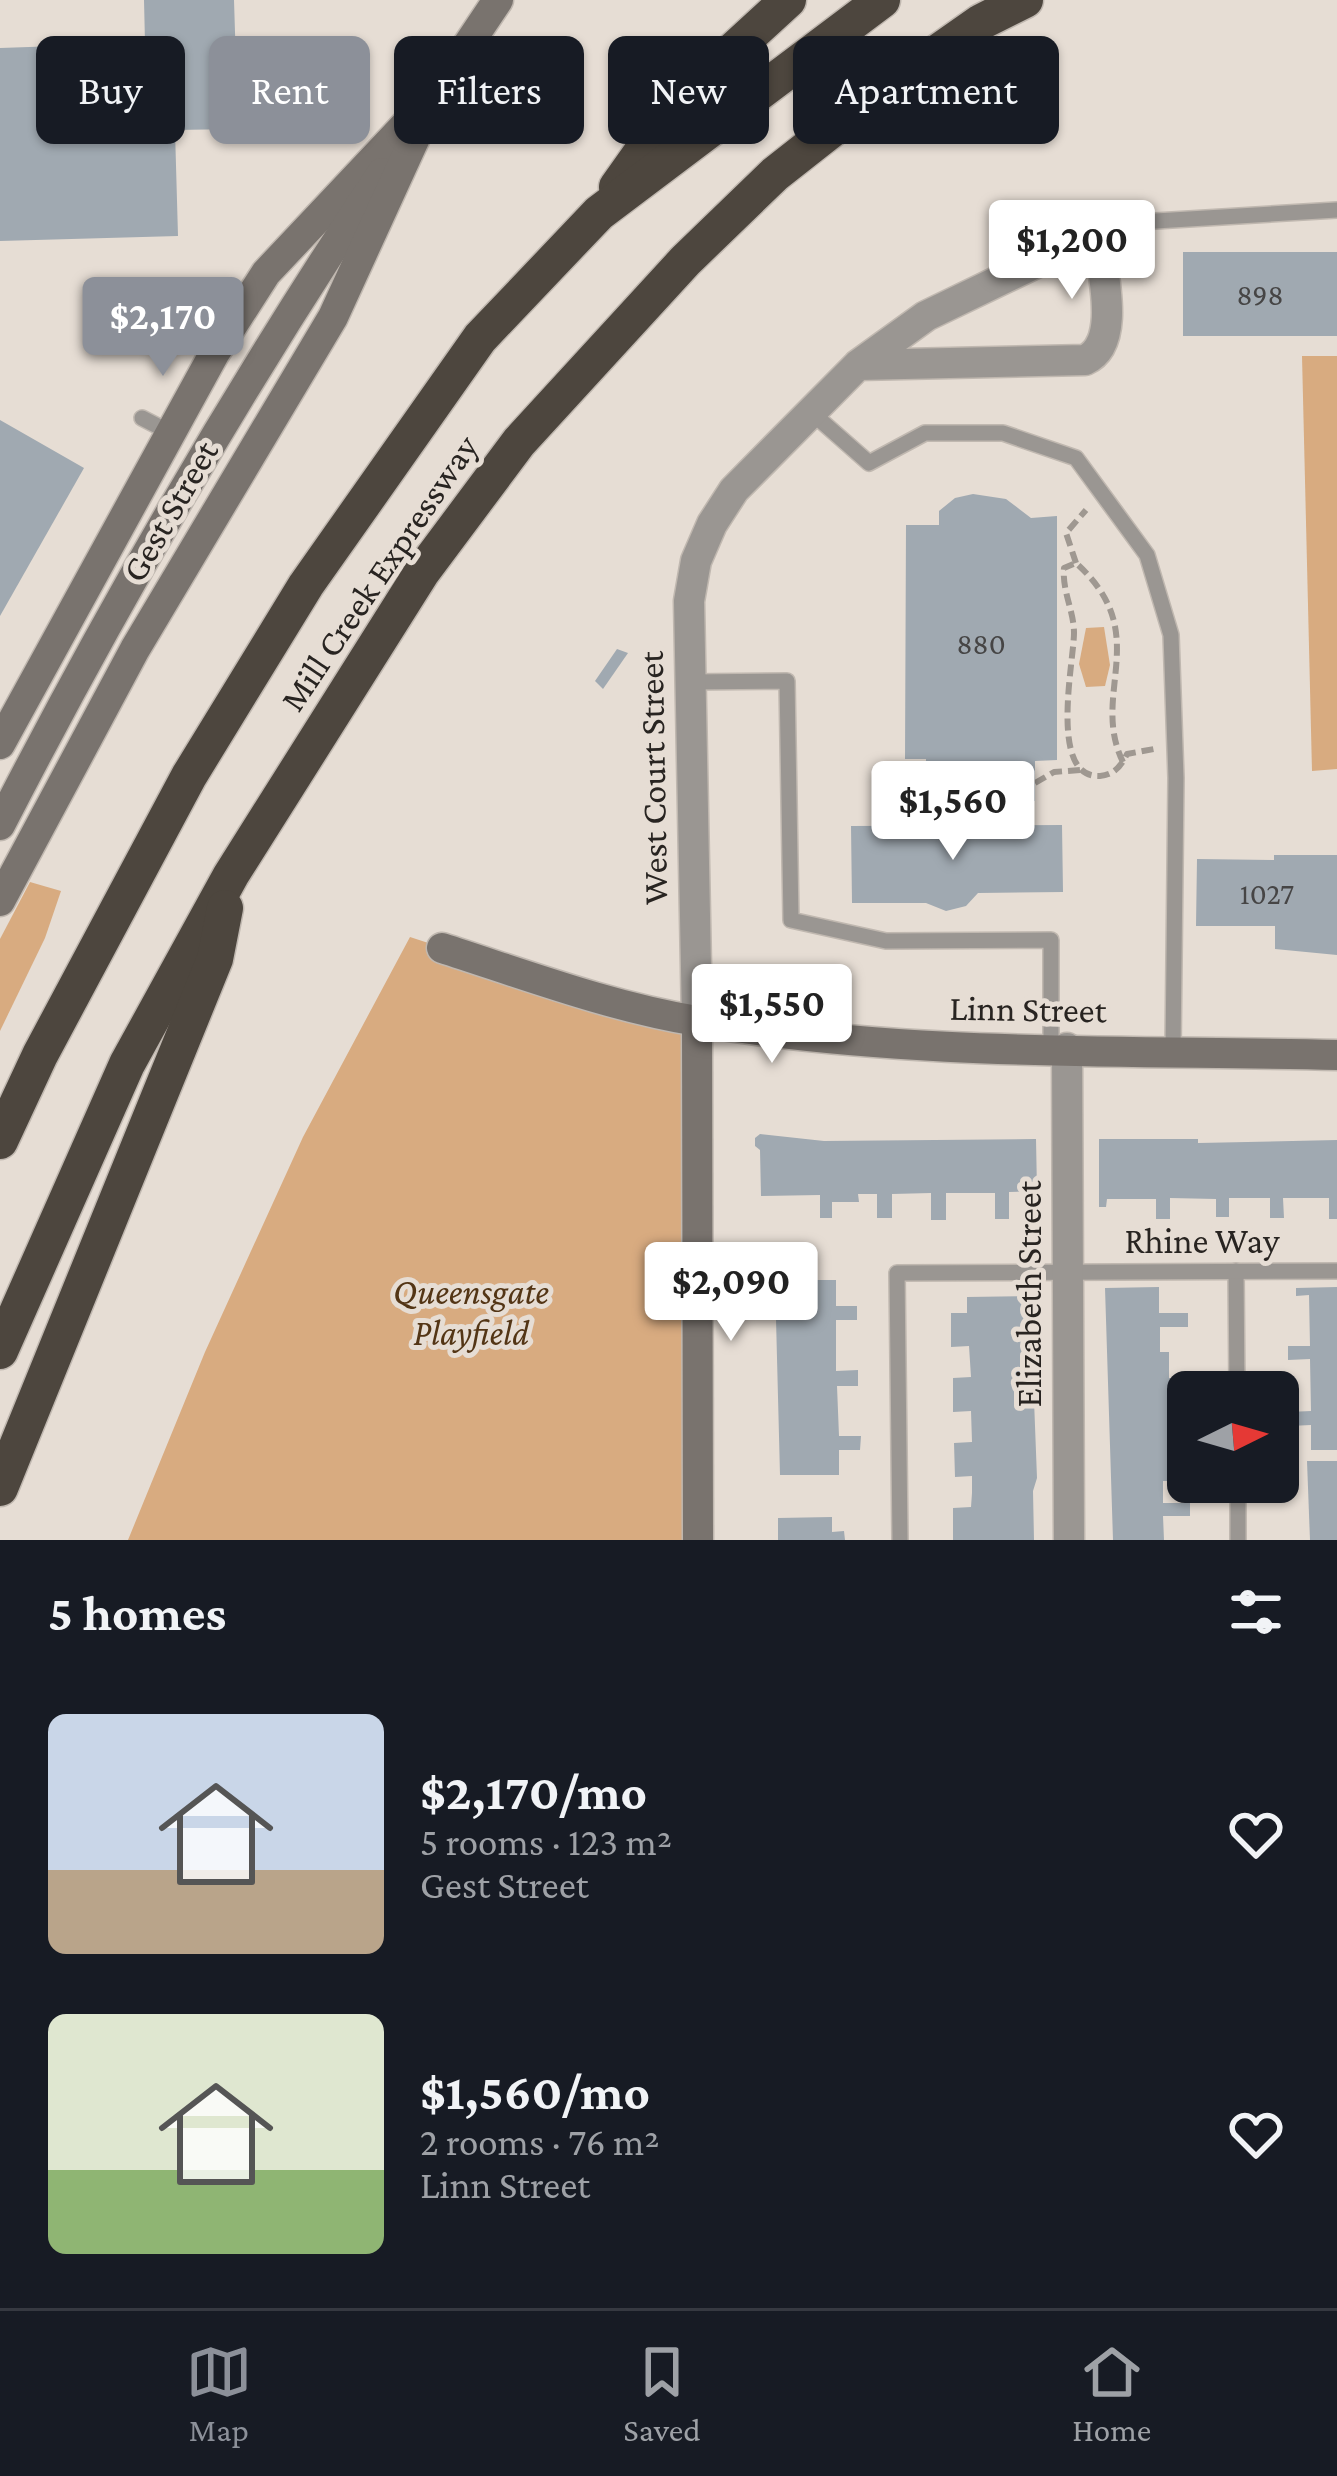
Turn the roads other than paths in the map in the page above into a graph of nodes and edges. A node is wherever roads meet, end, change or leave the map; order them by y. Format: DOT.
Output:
graph roads {
  1 [pos="498,0"];
  2 [pos="788,0"];
  3 [pos="882,0"];
  4 [pos="1024,0"];
  5 [pos="474,36"];
  6 [pos="394,138"];
  7 [pos="401,144"];
  8 [pos="412,144"];
  9 [pos="1337,210"];
  10 [pos="599,213"];
  11 [pos="1098,233"];
  12 [pos="858,365"];
  13 [pos="811,412"];
  14 [pos="142,418"];
  15 [pos="171,433"];
  16 [pos="690,682"];
  17 [pos="0,744"];
  18 [pos="3,819"];
  19 [pos="231,875"];
  20 [pos="0,901"];
  21 [pos="442,948"];
  22 [pos="697,1021"];
  23 [pos="1059,1048"];
  24 [pos="1173,1051"];
  25 [pos="1337,1055"];
  26 [pos="0,1141"];
  27 [pos="1066,1270"];
  28 [pos="1236,1271"];
  29 [pos="1337,1271"];
  30 [pos="0,1351"];
  31 [pos="1237,1371"];
  32 [pos="0,1488"];
  33 [pos="1238,1503"];
  34 [pos="698,1540"];
  35 [pos="901,1540"];
  36 [pos="1070,1540"];
  37 [pos="1238,1540"];
  1 -- 5 [label="street, Gest Street"];
  2 -- 10 [label="highway"];
  3 -- 10 [label="highway, Mill Creek Expressway"];
  4 -- 19 [label="highway, Mill Creek Expressway"];
  6 -- 15 [label="street, Gest Street"];
  7 -- 18 [label="street"];
  8 -- 20 [label="street, Gest Street"];
  9 -- 11 [label="lane"];
  10 -- 26 [label="highway, Mill Creek Expressway"];
  11 -- 12 [label="street, West Court Street"];
  11 -- 12 [label="street"];
  12 -- 13 [label="street, West Court Street"];
  13 -- 16 [label="street, West Court Street"];
  13 -- 24 [label="lane"];
  14 -- 15 [label="lane"];
  15 -- 17 [label="street, Gest Street"];
  16 -- 22 [label="street, West Court Street"];
  16 -- 23 [label="lane"];
  19 -- 30 [label="highway, Mill Creek Expressway"];
  19 -- 32 [label="highway"];
  21 -- 22 [label="street, Linn Street"];
  22 -- 23 [label="street, Linn Street"];
  22 -- 34 [label="street, West Court Street"];
  23 -- 24 [label="street, Linn Street"];
  23 -- 27 [label="street, Elizabeth Street"];
  24 -- 25 [label="street, Linn Street"];
  27 -- 28 [label="lane, Rhine Way"];
  27 -- 35 [label="lane, Rhine Way"];
  27 -- 36 [label="street, Elizabeth Street"];
  28 -- 29 [label="lane, Rhine Way"];
  28 -- 31 [label="lane"];
  33 -- 37 [label="lane"];
}
